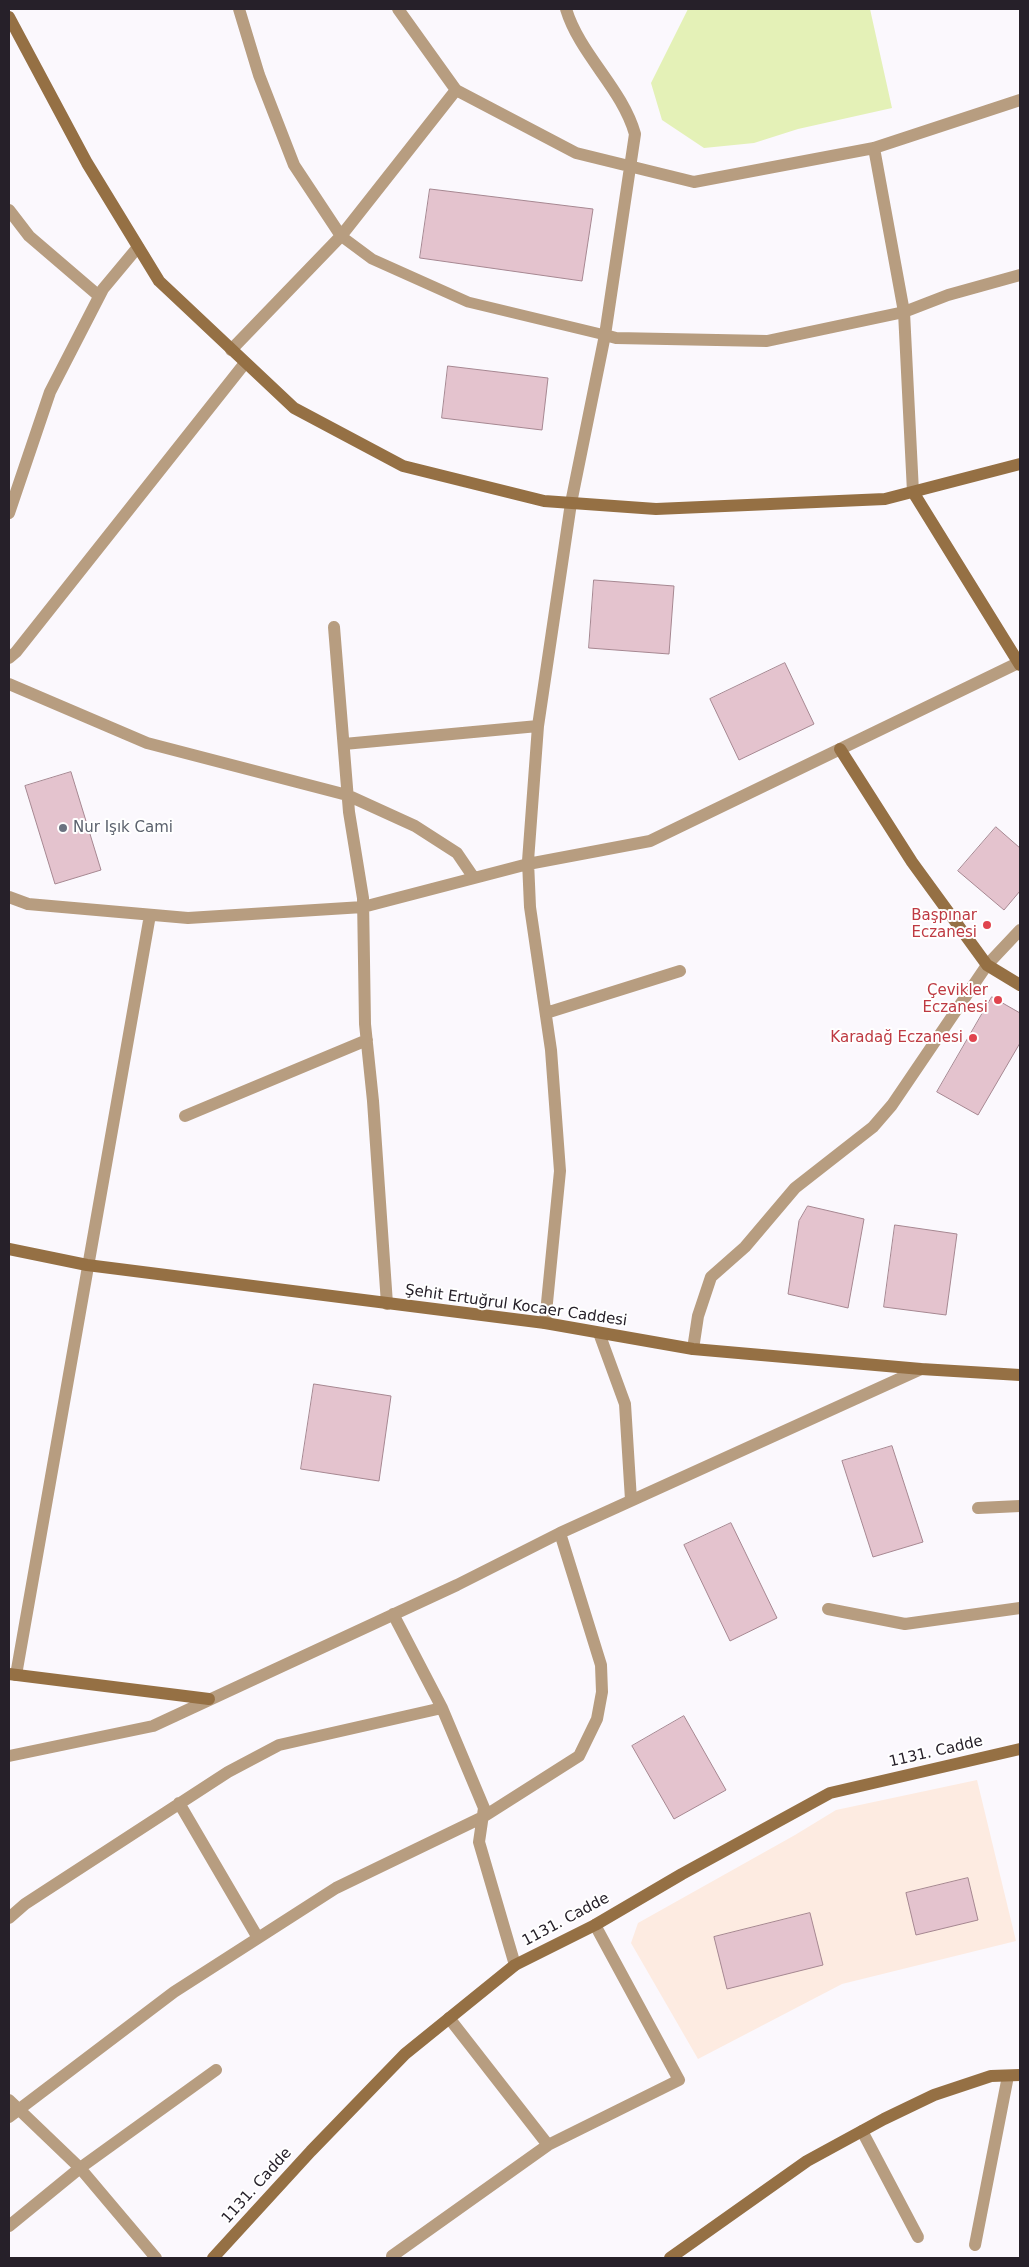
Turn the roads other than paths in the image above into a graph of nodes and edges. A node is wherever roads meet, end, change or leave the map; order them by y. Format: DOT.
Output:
graph roads {
  1 [pos="239,9"];
  2 [pos="398,9"];
  3 [pos="566,9"];
  4 [pos="9,17"];
  5 [pos="456,90"];
  6 [pos="1020,100"];
  7 [pos="874,148"];
  8 [pos="630,167"];
  9 [pos="9,210"];
  10 [pos="341,236"];
  11 [pos="138,247"];
  12 [pos="1020,275"];
  13 [pos="99,296"];
  14 [pos="904,312"];
  15 [pos="605,334"];
  16 [pos="231,350"];
  17 [pos="245,363"];
  18 [pos="1020,464"];
  19 [pos="913,492"];
  20 [pos="571,503"];
  21 [pos="9,513"];
  22 [pos="334,628"];
  23 [pos="9,658"];
  24 [pos="1020,664"];
  25 [pos="9,684"];
  26 [pos="538,726"];
  27 [pos="344,744"];
  28 [pos="840,749"];
  29 [pos="347,794"];
  30 [pos="528,864"];
  31 [pos="474,878"];
  32 [pos="9,897"];
  33 [pos="363,907"];
  34 [pos="150,914"];
  35 [pos="1020,930"];
  36 [pos="987,965"];
  37 [pos="680,971"];
  38 [pos="1020,985"];
  39 [pos="546,1013"];
  40 [pos="367,1040"];
  41 [pos="185,1116"];
  42 [pos="9,1249"];
  43 [pos="87,1265"];
  44 [pos="387,1304"];
  45 [pos="545,1323"];
  46 [pos="599,1333"];
  47 [pos="693,1349"];
  48 [pos="921,1369"];
  49 [pos="1020,1376"];
  50 [pos="631,1500"];
  51 [pos="1020,1506"];
  52 [pos="978,1508"];
  53 [pos="560,1532"];
  54 [pos="1020,1608"];
  55 [pos="828,1609"];
  56 [pos="393,1614"];
  57 [pos="12,1675"];
  58 [pos="209,1699"];
  59 [pos="442,1708"];
  60 [pos="1020,1749"];
  61 [pos="9,1756"];
  62 [pos="179,1803"];
  63 [pos="482,1817"];
  64 [pos="9,1918"];
  65 [pos="595,1925"];
  66 [pos="258,1938"];
  67 [pos="515,1965"];
  68 [pos="449,2018"];
  69 [pos="216,2070"];
  70 [pos="1014,2075"];
  71 [pos="9,2100"];
  72 [pos="14,2113"];
  73 [pos="862,2131"];
  74 [pos="548,2146"];
  75 [pos="80,2168"];
  76 [pos="9,2226"];
  77 [pos="918,2237"];
  78 [pos="975,2245"];
  79 [pos="392,2256"];
  80 [pos="156,2258"];
  81 [pos="213,2258"];
  82 [pos="670,2258"];
  1 -- 10 [label="street"];
  2 -- 5 [label="street"];
  3 -- 8 [label="street"];
  4 -- 11 [label="street"];
  5 -- 8 [label="street"];
  5 -- 10 [label="street"];
  6 -- 7 [label="street"];
  7 -- 8 [label="street"];
  7 -- 14 [label="street"];
  8 -- 15 [label="street"];
  9 -- 13 [label="street"];
  10 -- 15 [label="lane"];
  10 -- 16 [label="street"];
  11 -- 13 [label="street"];
  11 -- 16 [label="street"];
  12 -- 14 [label="street"];
  13 -- 21 [label="street"];
  14 -- 15 [label="street"];
  14 -- 19 [label="street"];
  15 -- 20 [label="street"];
  16 -- 17 [label="street"];
  17 -- 20 [label="street"];
  17 -- 23 [label="street"];
  18 -- 19 [label="street"];
  19 -- 20 [label="street"];
  19 -- 24 [label="street"];
  20 -- 26 [label="street"];
  22 -- 27 [label="street"];
  24 -- 28 [label="street"];
  25 -- 29 [label="street"];
  26 -- 27 [label="street"];
  26 -- 30 [label="street"];
  27 -- 29 [label="street"];
  28 -- 30 [label="street"];
  28 -- 36 [label="street"];
  29 -- 31 [label="street"];
  29 -- 33 [label="street"];
  30 -- 31 [label="street"];
  30 -- 39 [label="street"];
  31 -- 33 [label="street"];
  32 -- 34 [label="street"];
  33 -- 34 [label="street"];
  33 -- 40 [label="street"];
  34 -- 43 [label="street"];
  35 -- 36 [label="street"];
  36 -- 38 [label="street"];
  36 -- 47 [label="street"];
  37 -- 39 [label="street"];
  39 -- 45 [label="street"];
  40 -- 41 [label="street"];
  40 -- 44 [label="street"];
  42 -- 43 [label="street, Şehit Ertuğrul Kocaer Caddesi"];
  43 -- 44 [label="street, Şehit Ertuğrul Kocaer Caddesi"];
  43 -- 57 [label="street"];
  44 -- 45 [label="street, Şehit Ertuğrul Kocaer Caddesi"];
  45 -- 46 [label="street, Şehit Ertuğrul Kocaer Caddesi"];
  46 -- 47 [label="street, Şehit Ertuğrul Kocaer Caddesi"];
  46 -- 50 [label="street"];
  47 -- 48 [label="street, Şehit Ertuğrul Kocaer Caddesi"];
  48 -- 49 [label="street, Şehit Ertuğrul Kocaer Caddesi"];
  48 -- 50 [label="street"];
  50 -- 53 [label="street"];
  51 -- 52 [label="street"];
  53 -- 56 [label="street"];
  53 -- 63 [label="street"];
  54 -- 55 [label="street"];
  56 -- 58 [label="street"];
  56 -- 59 [label="street"];
  57 -- 58 [label="street"];
  58 -- 61 [label="street"];
  59 -- 62 [label="street"];
  59 -- 63 [label="street"];
  60 -- 65 [label="street, 1131. Cadde"];
  62 -- 64 [label="street"];
  62 -- 66 [label="street"];
  63 -- 66 [label="street"];
  63 -- 67 [label="street"];
  65 -- 67 [label="street, 1131. Cadde"];
  65 -- 74 [label="street"];
  66 -- 72 [label="street"];
  67 -- 68 [label="street, 1131. Cadde"];
  68 -- 74 [label="street"];
  68 -- 81 [label="street, 1131. Cadde"];
  69 -- 75 [label="street"];
  70 -- 73 [label="street"];
  70 -- 78 [label="street"];
  71 -- 72 [label="street"];
  72 -- 75 [label="street"];
  73 -- 77 [label="street"];
  73 -- 82 [label="street"];
  74 -- 79 [label="street"];
  75 -- 76 [label="street"];
  75 -- 80 [label="street"];
}
